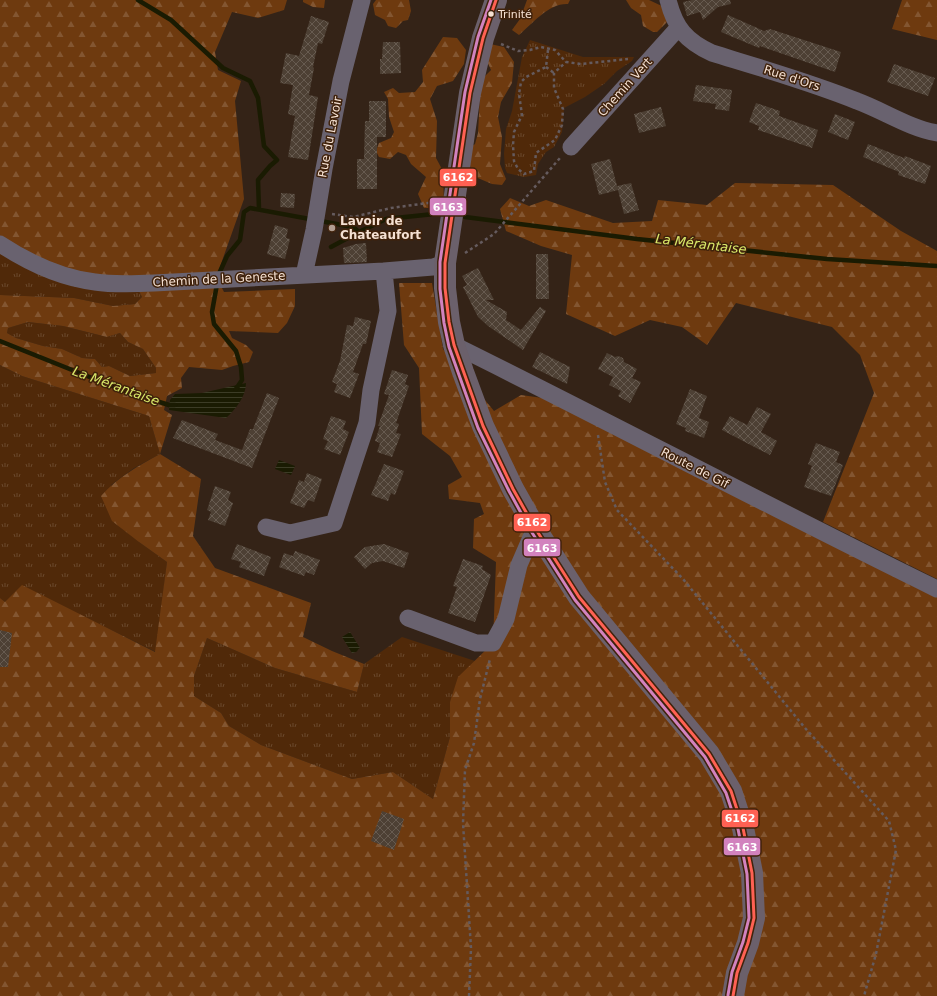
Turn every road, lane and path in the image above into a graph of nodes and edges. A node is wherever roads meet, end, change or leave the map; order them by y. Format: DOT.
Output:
graph roads {
  1 [pos="362,0"];
  2 [pos="496,0"];
  3 [pos="668,0"];
  4 [pos="679,27"];
  5 [pos="483,38"];
  6 [pos="548,50"];
  7 [pos="648,60"];
  8 [pos="566,62"];
  9 [pos="546,68"];
  10 [pos="554,73"];
  11 [pos="937,133"];
  12 [pos="571,147"];
  13 [pos="431,203"];
  14 [pos="316,220"];
  15 [pos="0,244"];
  16 [pos="445,263"];
  17 [pos="384,271"];
  18 [pos="304,275"];
  19 [pos="454,346"];
  20 [pos="595,416"];
  21 [pos="266,527"];
  22 [pos="535,528"];
  23 [pos="937,589"];
  24 [pos="408,618"];
  25 [pos="493,643"];
  26 [pos="469,996"];
  27 [pos="733,996"];
  28 [pos="864,996"];
  1 -- 14 [label="street, Rue du Lavoir"];
  2 -- 5 [label="main road"];
  3 -- 4 [label="street, Rue d'Ors"];
  4 -- 7 [label="street, Chemin Vert"];
  4 -- 11 [label="street, Rue d'Ors"];
  5 -- 6 [label="path"];
  5 -- 16 [label="main road"];
  6 -- 8 [label="path"];
  6 -- 9 [label="path"];
  7 -- 8 [label="path"];
  7 -- 12 [label="street, Chemin Vert"];
  8 -- 10 [label="path"];
  9 -- 10 [label="path"];
  9 -- 10 [label="path"];
  12 -- 16 [label="path"];
  13 -- 14 [label="path"];
  14 -- 18 [label="street, Rue du Lavoir"];
  15 -- 18 [label="street, Chemin de la Geneste"];
  16 -- 17 [label="street, Chemin de la Geneste"];
  16 -- 19 [label="main road"];
  17 -- 18 [label="street, Chemin de la Geneste"];
  17 -- 21 [label="street"];
  19 -- 20 [label="street, Route de Gif"];
  19 -- 22 [label="main road"];
  20 -- 23 [label="street, Route de Gif"];
  20 -- 28 [label="path"];
  22 -- 25 [label="street"];
  22 -- 27 [label="main road"];
  24 -- 25 [label="street"];
  25 -- 26 [label="path"];
}
